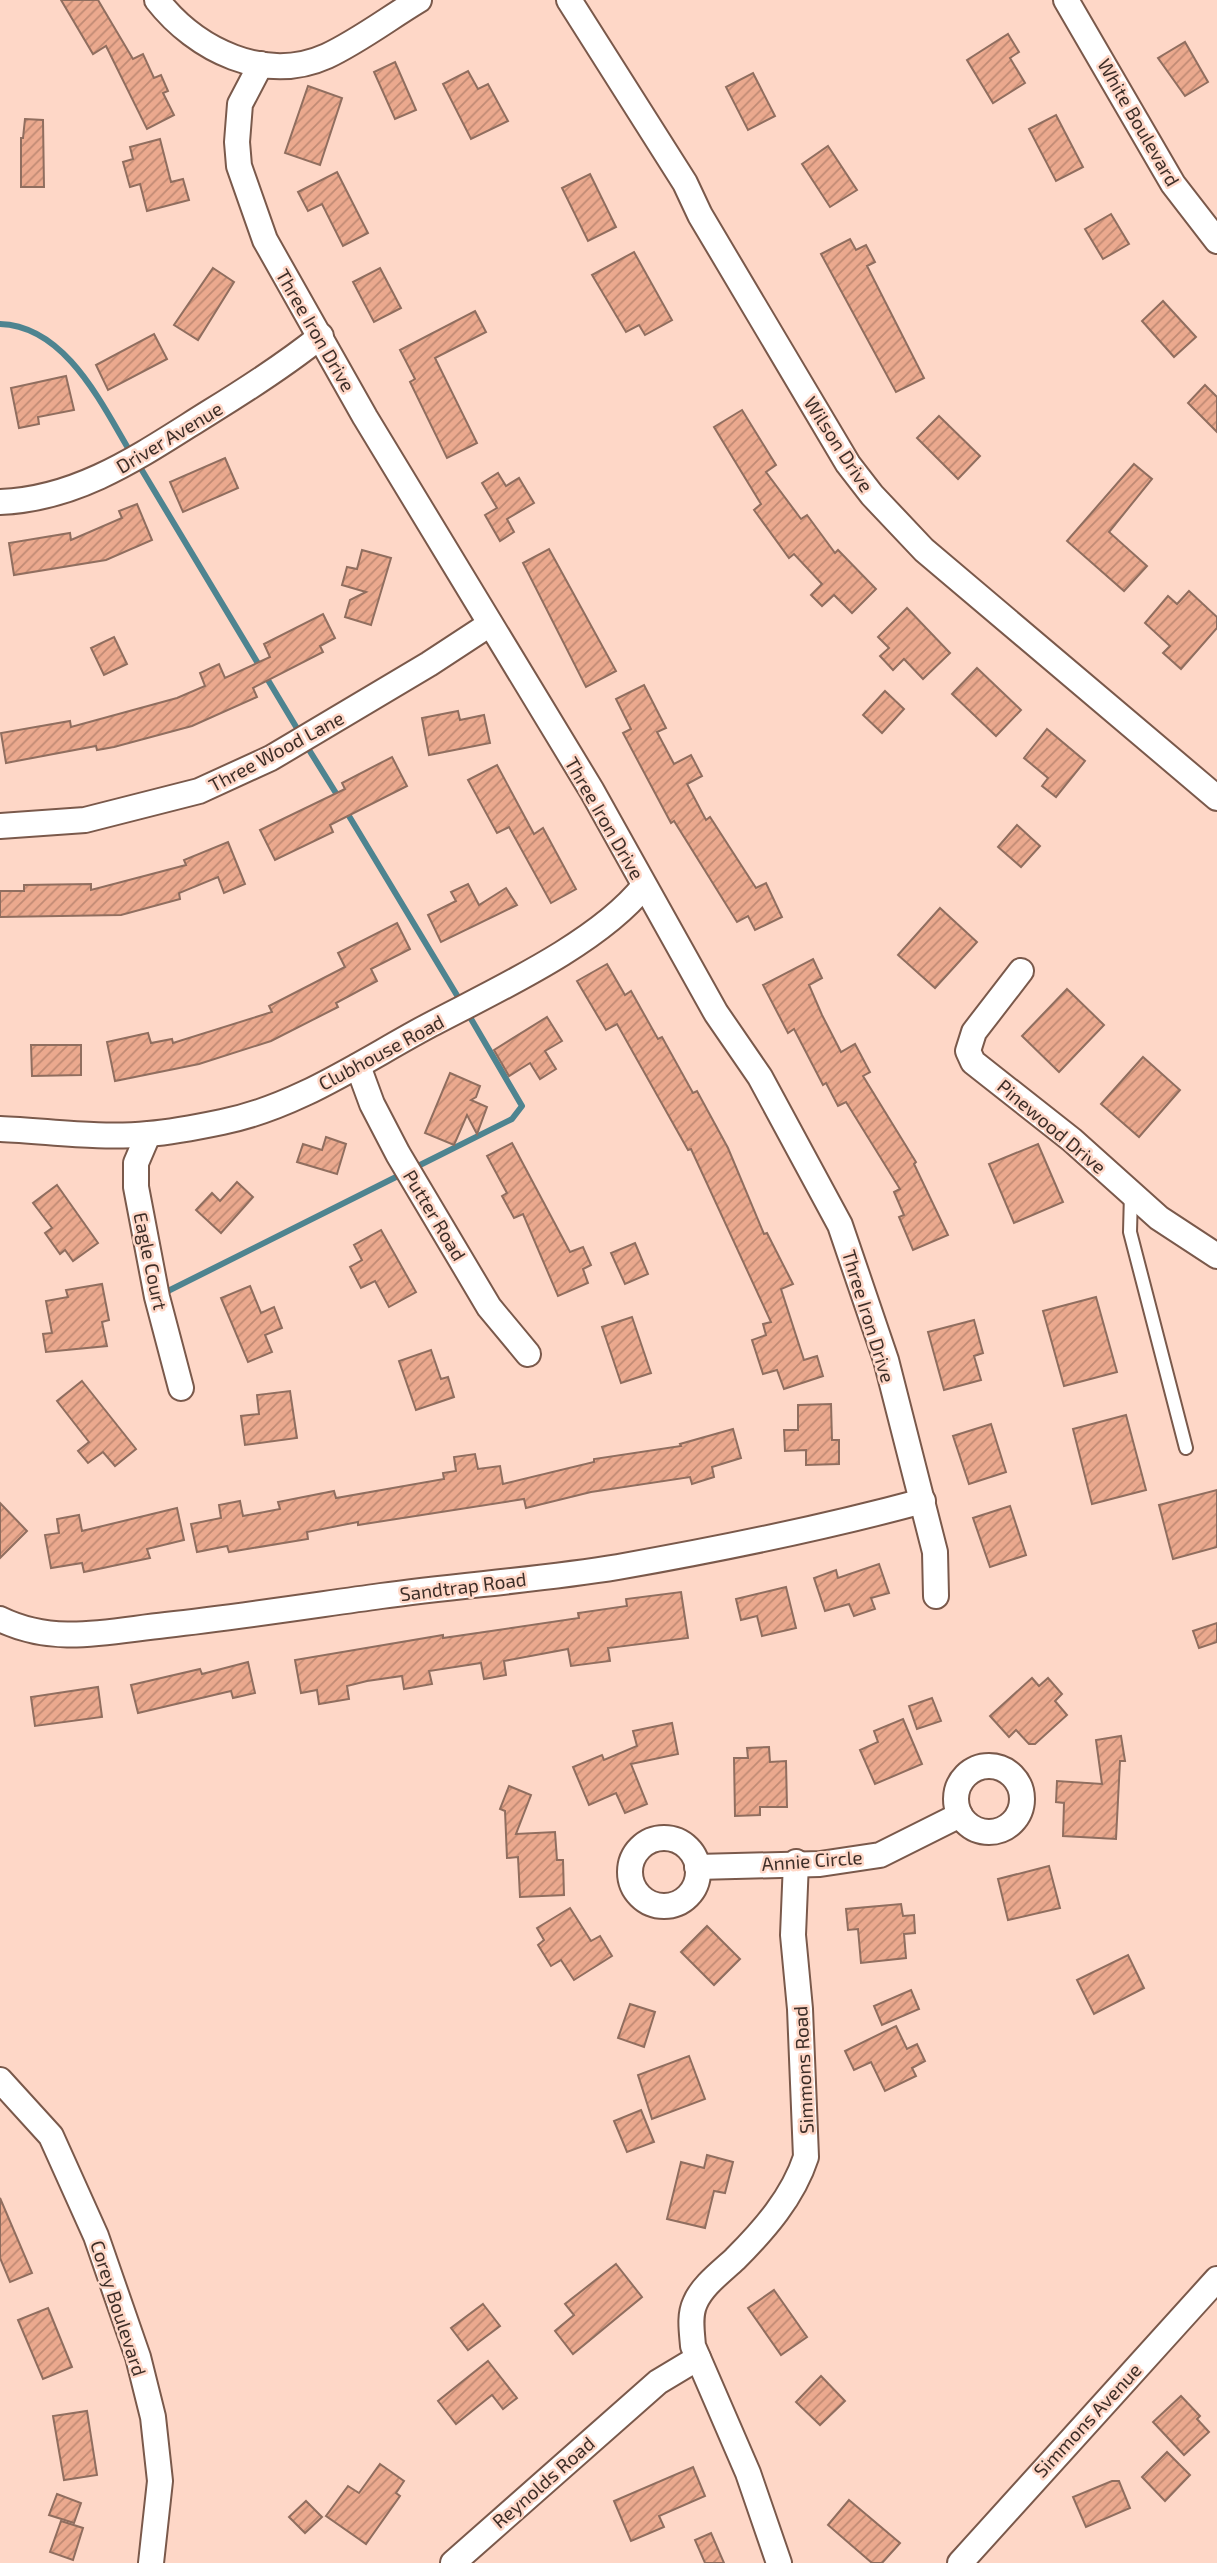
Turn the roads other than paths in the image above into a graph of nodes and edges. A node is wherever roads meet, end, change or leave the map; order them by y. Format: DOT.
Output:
graph roads {
  1 [pos="156,0"];
  2 [pos="419,0"];
  3 [pos="569,0"];
  4 [pos="1066,0"];
  5 [pos="261,64"];
  6 [pos="1217,241"];
  7 [pos="321,336"];
  8 [pos="0,502"];
  9 [pos="490,624"];
  10 [pos="1217,798"];
  11 [pos="0,826"];
  12 [pos="644,886"];
  13 [pos="1021,971"];
  14 [pos="358,1066"];
  15 [pos="0,1129"];
  16 [pos="148,1135"];
  17 [pos="1131,1192"];
  18 [pos="1217,1256"];
  19 [pos="528,1354"];
  20 [pos="181,1388"];
  21 [pos="1186,1448"];
  22 [pos="923,1501"];
  23 [pos="936,1596"];
  24 [pos="0,1619"];
  25 [pos="960,1815"];
  26 [pos="796,1862"];
  27 [pos="697,1867"];
  28 [pos="0,2080"];
  29 [pos="1217,2279"];
  30 [pos="698,2358"];
  31 [pos="151,2563"];
  32 [pos="453,2563"];
  33 [pos="779,2563"];
  34 [pos="960,2563"];
  1 -- 5 [label="street"];
  2 -- 5 [label="street"];
  3 -- 10 [label="street, Wilson Drive"];
  4 -- 6 [label="street, White Boulevard"];
  5 -- 7 [label="street, Three Iron Drive"];
  7 -- 8 [label="street, Driver Avenue"];
  7 -- 9 [label="street, Three Iron Drive"];
  9 -- 11 [label="street, Three Wood Lane"];
  9 -- 12 [label="street, Three Iron Drive"];
  12 -- 14 [label="street, Clubhouse Road"];
  12 -- 22 [label="street, Three Iron Drive"];
  13 -- 17 [label="street, Pinewood Drive"];
  14 -- 16 [label="street, Clubhouse Road"];
  14 -- 19 [label="street, Putter Road"];
  15 -- 16 [label="street, Clubhouse Road"];
  16 -- 20 [label="street, Eagle Court"];
  17 -- 18 [label="street, Pinewood Drive"];
  17 -- 21 [label="lane"];
  22 -- 23 [label="street, Three Iron Drive"];
  22 -- 24 [label="street, Sandtrap Road"];
  25 -- 26 [label="street, Annie Circle"];
  26 -- 27 [label="street, Annie Circle"];
  26 -- 30 [label="street, Simmons Road"];
  28 -- 31 [label="street, Corey Boulevard"];
  29 -- 34 [label="street, Simmons Avenue"];
  30 -- 32 [label="street, Reynolds Road"];
  30 -- 33 [label="street"];
}
